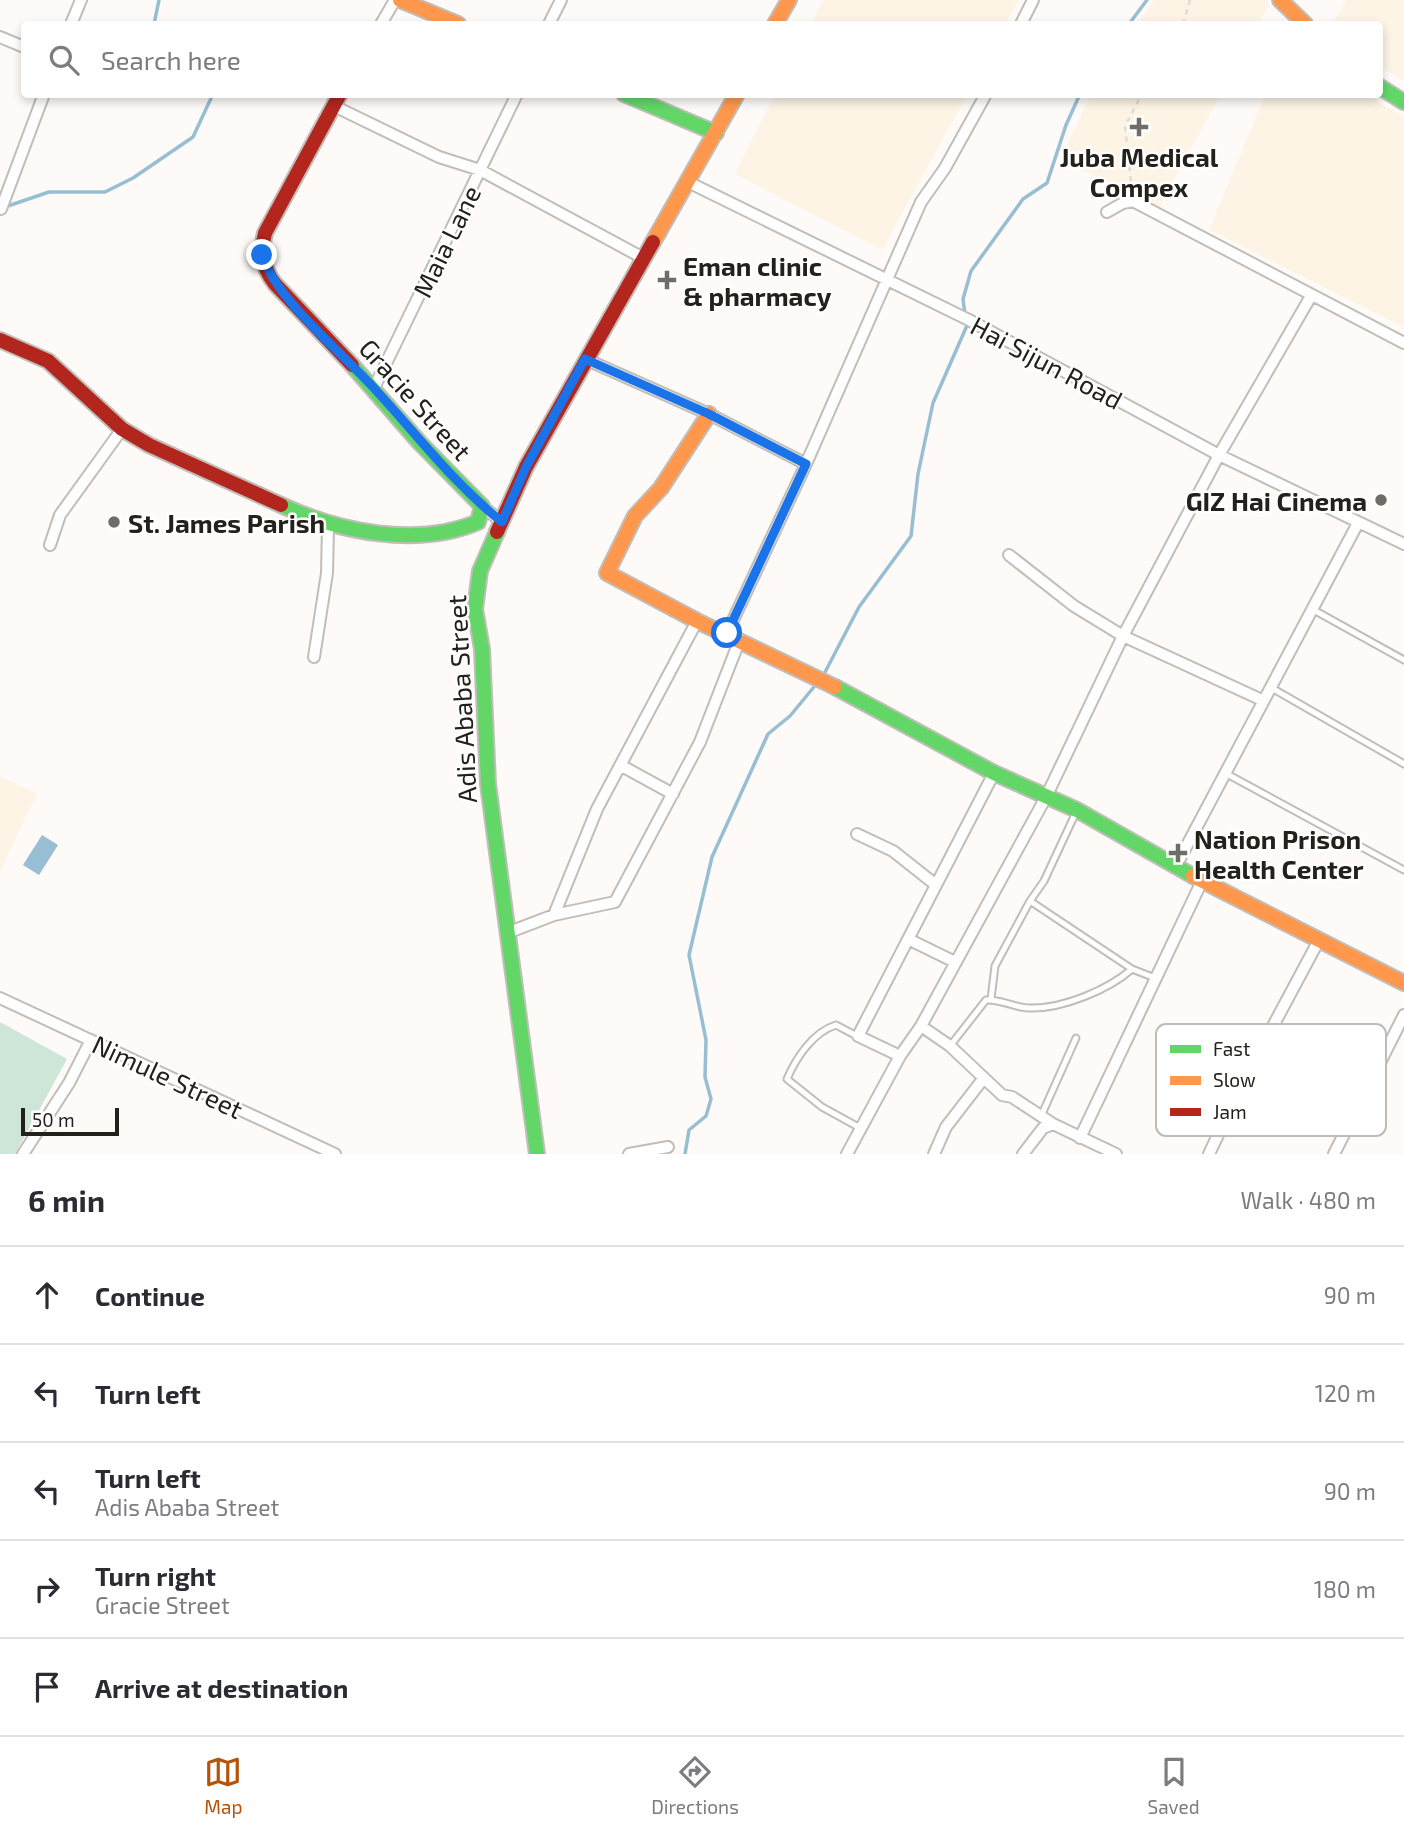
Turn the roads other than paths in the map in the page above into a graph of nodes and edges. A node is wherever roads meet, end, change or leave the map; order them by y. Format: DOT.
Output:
graph roads {
  1 [pos="81,0"];
  2 [pos="397,0"];
  3 [pos="561,0"];
  4 [pos="789,0"];
  5 [pos="1033,0"];
  6 [pos="1280,0"];
  7 [pos="72,21"];
  8 [pos="383,21"];
  9 [pos="450,21"];
  10 [pos="550,21"];
  11 [pos="777,21"];
  12 [pos="1022,21"];
  13 [pos="1302,21"];
  14 [pos="0,37"];
  15 [pos="21,46"];
  16 [pos="1383,89"];
  17 [pos="43,98"];
  18 [pos="515,98"];
  19 [pos="633,98"];
  20 [pos="735,98"];
  21 [pos="984,98"];
  22 [pos="337,100"];
  23 [pos="1404,102"];
  24 [pos="716,133"];
  25 [pos="480,170"];
  26 [pos="688,183"];
  27 [pos="1,209"];
  28 [pos="1107,212"];
  29 [pos="645,259"];
  30 [pos="885,279"];
  31 [pos="1311,296"];
  32 [pos="0,340"];
  33 [pos="1404,343"];
  34 [pos="585,359"];
  35 [pos="374,388"];
  36 [pos="709,414"];
  37 [pos="122,429"];
  38 [pos="1219,455"];
  39 [pos="806,464"];
  40 [pos="482,506"];
  41 [pos="502,522"];
  42 [pos="1358,523"];
  43 [pos="328,526"];
  44 [pos="1404,544"];
  45 [pos="50,545"];
  46 [pos="1009,555"];
  47 [pos="1311,608"];
  48 [pos="697,621"];
  49 [pos="734,636"];
  50 [pos="1123,636"];
  51 [pos="314,657"];
  52 [pos="1404,660"];
  53 [pos="1269,686"];
  54 [pos="1262,700"];
  55 [pos="1404,764"];
  56 [pos="622,766"];
  57 [pos="994,773"];
  58 [pos="1227,774"];
  59 [pos="673,794"];
  60 [pos="1046,797"];
  61 [pos="1077,810"];
  62 [pos="857,834"];
  63 [pos="1177,866"];
  64 [pos="1404,870"];
  65 [pos="1202,881"];
  66 [pos="936,885"];
  67 [pos="1030,901"];
  68 [pos="554,915"];
  69 [pos="507,933"];
  70 [pos="910,940"];
  71 [pos="1319,940"];
  72 [pos="955,962"];
  73 [pos="1132,969"];
  74 [pos="1157,980"];
  75 [pos="1404,983"];
  76 [pos="0,998"];
  77 [pos="990,999"];
  78 [pos="1404,1014"];
  79 [pos="1274,1024"];
  80 [pos="921,1026"];
  81 [pos="858,1036"];
  82 [pos="1076,1038"];
  83 [pos="91,1040"];
  84 [pos="950,1046"];
  85 [pos="1386,1049"];
  86 [pos="900,1056"];
  87 [pos="983,1079"];
  88 [pos="1042,1114"];
  89 [pos="1053,1124"];
  90 [pos="862,1129"];
  91 [pos="1218,1136"];
  92 [pos="1343,1136"];
  93 [pos="1080,1138"];
  94 [pos="668,1147"];
  95 [pos="23,1154"];
  96 [pos="335,1154"];
  97 [pos="537,1154"];
  98 [pos="629,1154"];
  99 [pos="847,1154"];
  100 [pos="934,1154"];
  101 [pos="1023,1154"];
  102 [pos="1116,1154"];
  103 [pos="1209,1154"];
  104 [pos="1334,1154"];
  1 -- 7 [label="street"];
  2 -- 8 [label="street"];
  2 -- 9 [label="street"];
  3 -- 10 [label="street"];
  4 -- 11 [label="street"];
  5 -- 12 [label="street"];
  6 -- 13 [label="street"];
  14 -- 15 [label="street"];
  16 -- 23 [label="street"];
  17 -- 27 [label="street"];
  18 -- 25 [label="street, Maia Lane"];
  19 -- 24 [label="street"];
  20 -- 24 [label="street, Adis Ababa Street"];
  21 -- 30 [label="street"];
  22 -- 25 [label="street"];
  22 -- 35 [label="street, Gracie Street"];
  24 -- 26 [label="street, Adis Ababa Street"];
  25 -- 29 [label="street"];
  25 -- 35 [label="street, Maia Lane"];
  26 -- 29 [label="street, Adis Ababa Street"];
  26 -- 30 [label="street, Hai Sijun Road"];
  28 -- 31 [label="street"];
  29 -- 34 [label="street, Adis Ababa Street"];
  30 -- 38 [label="street, Hai Sijun Road"];
  30 -- 39 [label="street"];
  31 -- 33 [label="street"];
  31 -- 38 [label="street"];
  32 -- 37 [label="street"];
  34 -- 36 [label="street"];
  34 -- 41 [label="street, Adis Ababa Street"];
  35 -- 40 [label="street, Gracie Street"];
  36 -- 39 [label="street"];
  36 -- 48 [label="street"];
  37 -- 43 [label="street"];
  37 -- 45 [label="street"];
  38 -- 42 [label="street, Hai Sijun Road"];
  38 -- 50 [label="street"];
  39 -- 49 [label="street"];
  40 -- 41 [label="street"];
  40 -- 43 [label="street"];
  41 -- 69 [label="street, Adis Ababa Street"];
  42 -- 44 [label="street, Hai Sijun Road"];
  42 -- 47 [label="street"];
  43 -- 51 [label="street"];
  46 -- 50 [label="street"];
  47 -- 52 [label="lane"];
  47 -- 53 [label="street"];
  48 -- 49 [label="street"];
  48 -- 56 [label="street"];
  49 -- 57 [label="street"];
  49 -- 59 [label="street"];
  50 -- 54 [label="street"];
  50 -- 60 [label="street"];
  53 -- 54 [label="street"];
  53 -- 55 [label="lane"];
  54 -- 58 [label="street"];
  56 -- 59 [label="street"];
  56 -- 68 [label="street"];
  57 -- 60 [label="street"];
  57 -- 66 [label="street"];
  58 -- 63 [label="street"];
  58 -- 64 [label="lane"];
  59 -- 68 [label="street"];
  60 -- 61 [label="street"];
  60 -- 72 [label="street"];
  61 -- 63 [label="street"];
  61 -- 67 [label="lane"];
  62 -- 66 [label="street"];
  63 -- 65 [label="street"];
  65 -- 71 [label="street"];
  65 -- 74 [label="street"];
  66 -- 70 [label="street"];
  67 -- 73 [label="lane"];
  67 -- 77 [label="lane"];
  68 -- 69 [label="street"];
  69 -- 97 [label="street, Adis Ababa Street"];
  70 -- 72 [label="street"];
  70 -- 81 [label="street"];
  71 -- 75 [label="street"];
  71 -- 79 [label="street"];
  72 -- 80 [label="street"];
  73 -- 74 [label="lane"];
  73 -- 77 [label="lane"];
  74 -- 93 [label="street"];
  76 -- 83 [label="street, Nimule Street"];
  77 -- 84 [label="lane"];
  78 -- 85 [label="street"];
  80 -- 84 [label="street"];
  80 -- 86 [label="street"];
  81 -- 86 [label="street"];
  81 -- 90 [label="lane"];
  82 -- 88 [label="lane"];
  83 -- 95 [label="street"];
  83 -- 96 [label="street, Nimule Street"];
  84 -- 87 [label="street"];
  86 -- 90 [label="street"];
  87 -- 88 [label="street"];
  87 -- 100 [label="street"];
  88 -- 89 [label="street"];
  89 -- 93 [label="street"];
  89 -- 101 [label="street"];
  90 -- 99 [label="street"];
  91 -- 103 [label="street"];
  92 -- 104 [label="street"];
  93 -- 102 [label="street"];
  94 -- 98 [label="street"];
}
